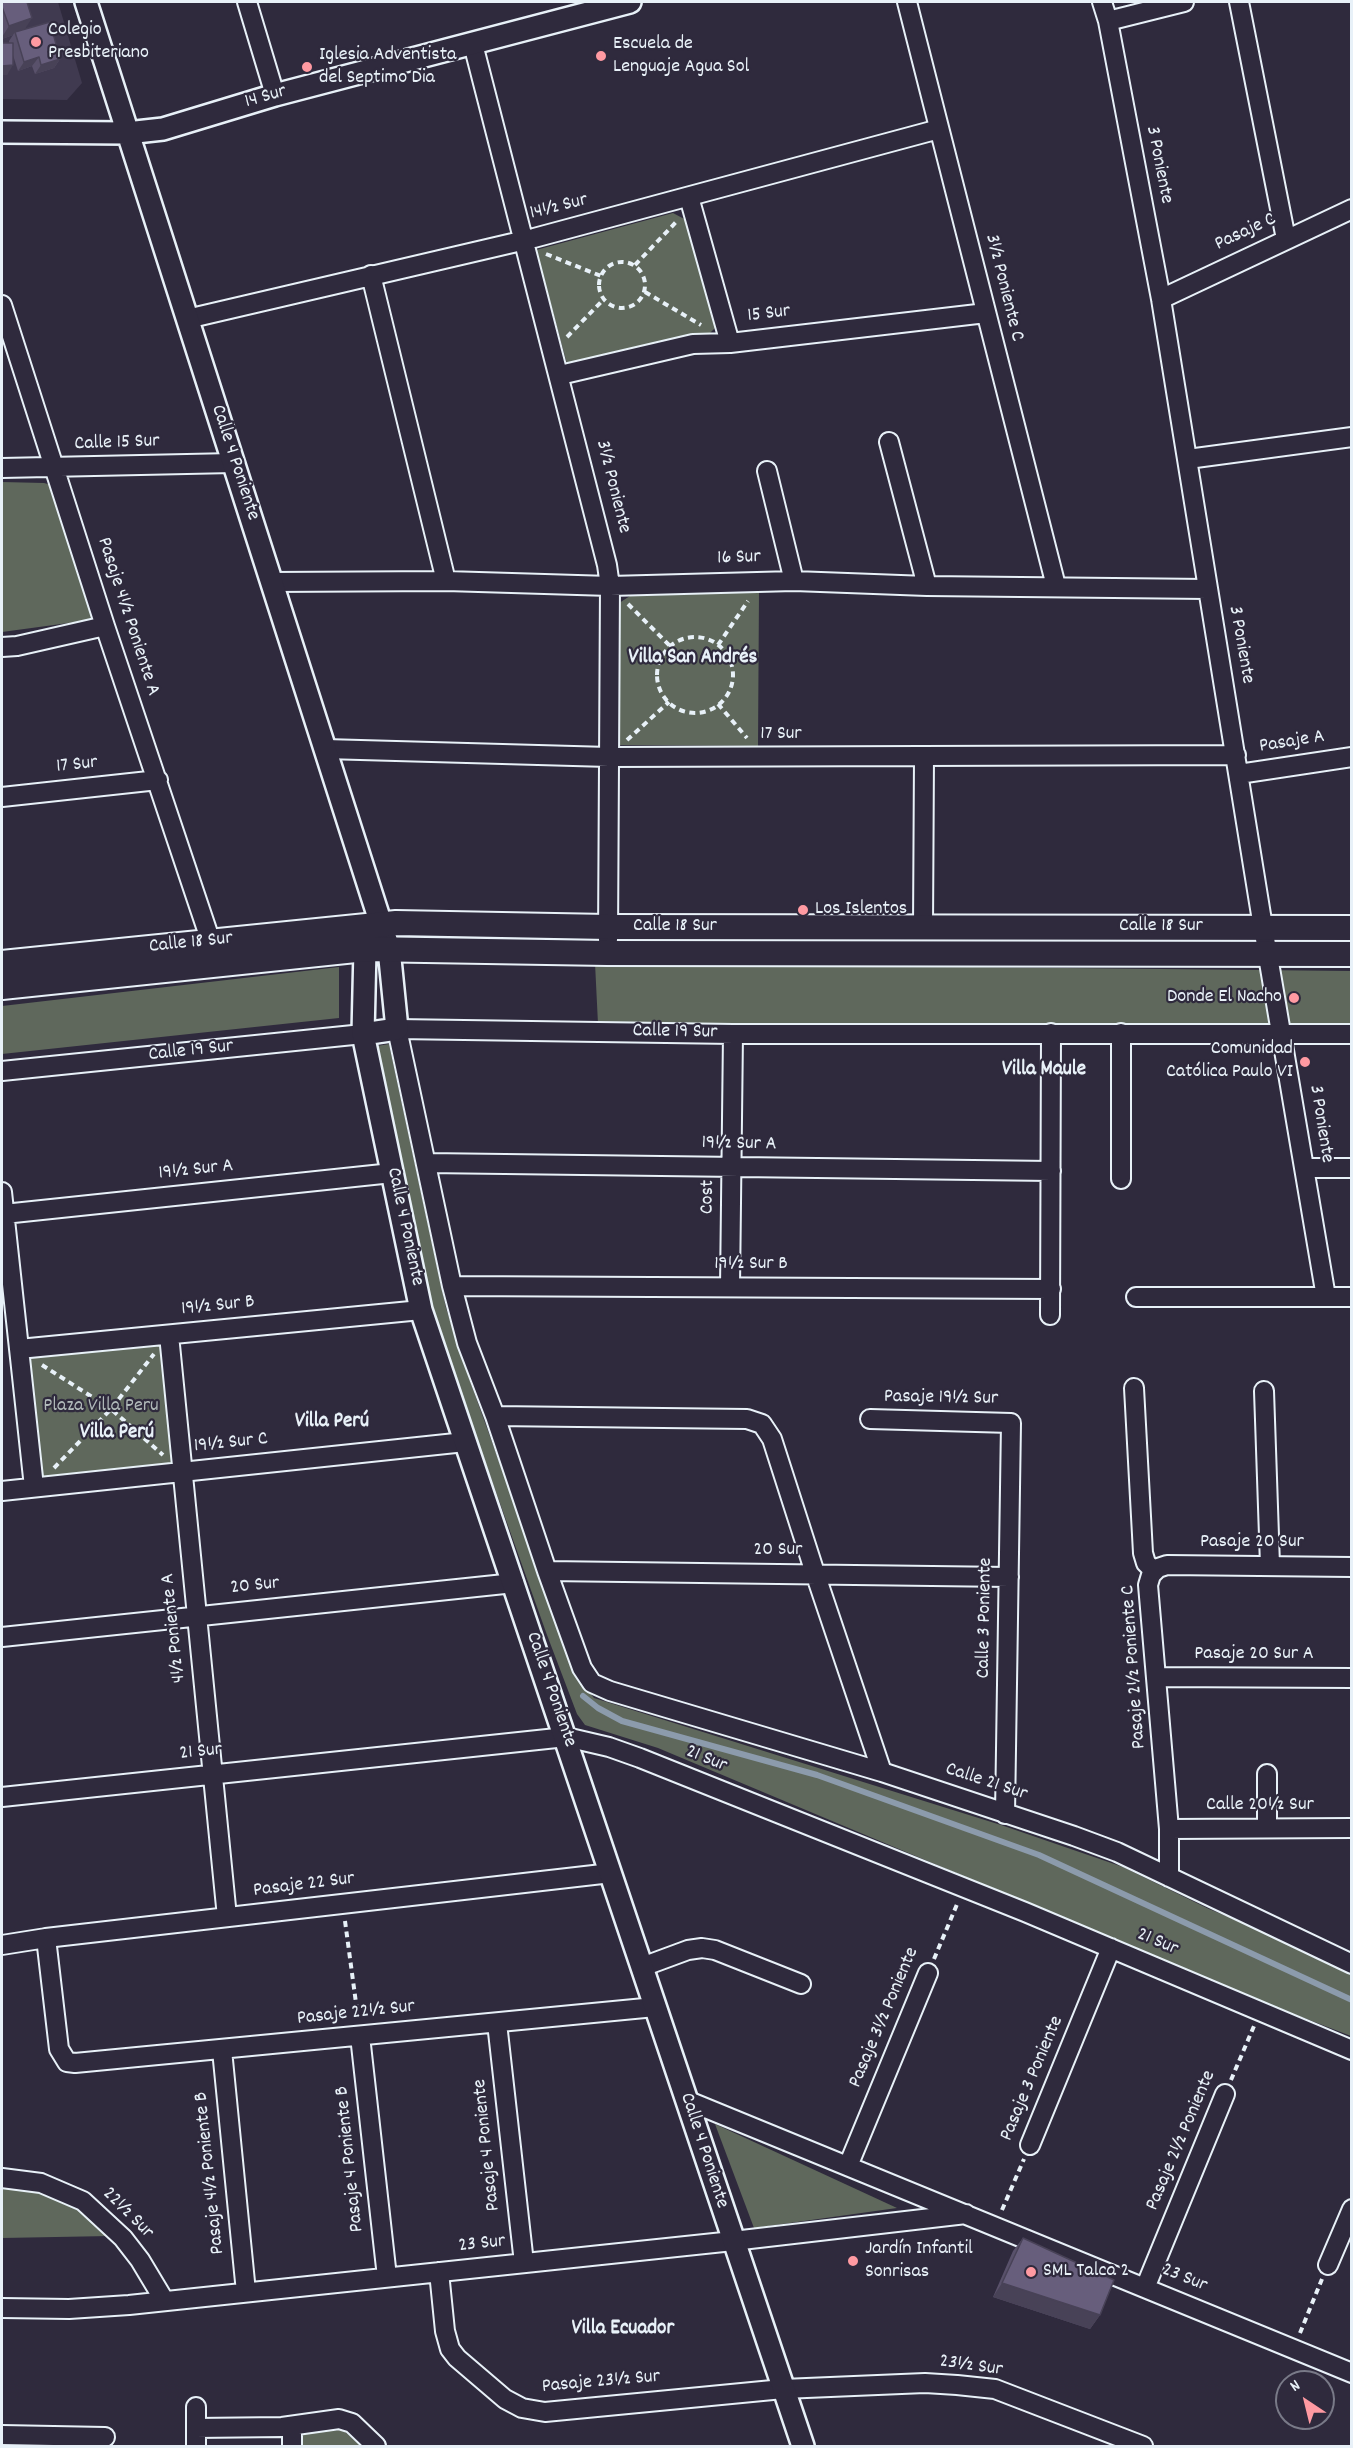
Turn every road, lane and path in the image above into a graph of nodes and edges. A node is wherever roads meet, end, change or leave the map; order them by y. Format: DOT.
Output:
graph roads {
  1 [pos="86,2"];
  2 [pos="247,2"];
  3 [pos="630,2"];
  4 [pos="907,2"];
  5 [pos="1102,2"];
  6 [pos="1184,2"];
  7 [pos="1239,2"];
  8 [pos="1107,21"];
  9 [pos="473,44"];
  10 [pos="275,95"];
  11 [pos="939,129"];
  12 [pos="2,132"];
  13 [pos="128,133"];
  14 [pos="689,197"];
  15 [pos="1352,209"];
  16 [pos="529,239"];
  17 [pos="1286,239"];
  18 [pos="635,265"];
  19 [pos="371,275"];
  20 [pos="601,276"];
  21 [pos="645,292"];
  22 [pos="604,299"];
  23 [pos="1161,299"];
  24 [pos="2,305"];
  25 [pos="986,313"];
  26 [pos="187,319"];
  27 [pos="702,326"];
  28 [pos="566,338"];
  29 [pos="730,343"];
  30 [pos="560,375"];
  31 [pos="1352,437"];
  32 [pos="889,442"];
  33 [pos="1188,459"];
  34 [pos="234,463"];
  35 [pos="2,468"];
  36 [pos="54,468"];
  37 [pos="767,471"];
  38 [pos="446,581"];
  39 [pos="762,581"];
  40 [pos="794,581"];
  41 [pos="272,582"];
  42 [pos="610,586"];
  43 [pos="927,586"];
  44 [pos="1056,586"];
  45 [pos="1207,588"];
  46 [pos="105,626"];
  47 [pos="718,645"];
  48 [pos="670,646"];
  49 [pos="2,647"];
  50 [pos="669,702"];
  51 [pos="718,704"];
  52 [pos="325,749"];
  53 [pos="1236,755"];
  54 [pos="609,757"];
  55 [pos="763,757"];
  56 [pos="924,757"];
  57 [pos="1352,757"];
  58 [pos="1239,774"];
  59 [pos="158,780"];
  60 [pos="2,797"];
  61 [pos="382,924"];
  62 [pos="608,927"];
  63 [pos="923,927"];
  64 [pos="1263,927"];
  65 [pos="1352,928"];
  66 [pos="211,942"];
  67 [pos="365,949"];
  68 [pos="390,949"];
  69 [pos="608,953"];
  70 [pos="1268,954"];
  71 [pos="1352,954"];
  72 [pos="2,963"];
  73 [pos="2,987"];
  74 [pos="397,1029"];
  75 [pos="1051,1033"];
  76 [pos="1121,1033"];
  77 [pos="363,1034"];
  78 [pos="733,1034"];
  79 [pos="1283,1034"];
  80 [pos="1352,1034"];
  81 [pos="2,1071"];
  82 [pos="427,1163"];
  83 [pos="731,1167"];
  84 [pos="1305,1167"];
  85 [pos="1352,1168"];
  86 [pos="1051,1171"];
  87 [pos="392,1173"];
  88 [pos="1121,1179"];
  89 [pos="2,1192"];
  90 [pos="4,1214"];
  91 [pos="452,1286"];
  92 [pos="730,1287"];
  93 [pos="1051,1289"];
  94 [pos="1136,1297"];
  95 [pos="1326,1297"];
  96 [pos="1352,1297"];
  97 [pos="421,1310"];
  98 [pos="1050,1315"];
  99 [pos="169,1335"];
  100 [pos="19,1350"];
  101 [pos="1134,1388"];
  102 [pos="1264,1391"];
  103 [pos="111,1409"];
  104 [pos="495,1416"];
  105 [pos="870,1419"];
  106 [pos="1011,1423"];
  107 [pos="465,1442"];
  108 [pos="182,1472"];
  109 [pos="34,1487"];
  110 [pos="2,1491"];
  111 [pos="1270,1565"];
  112 [pos="1352,1567"];
  113 [pos="547,1571"];
  114 [pos="1154,1571"];
  115 [pos="815,1574"];
  116 [pos="1009,1576"];
  117 [pos="513,1583"];
  118 [pos="197,1616"];
  119 [pos="2,1637"];
  120 [pos="1156,1677"];
  121 [pos="1352,1678"];
  122 [pos="592,1683"];
  123 [pos="566,1737"];
  124 [pos="882,1772"];
  125 [pos="212,1774"];
  126 [pos="1267,1774"];
  127 [pos="2,1797"];
  128 [pos="1005,1814"];
  129 [pos="1169,1828"];
  130 [pos="1267,1828"];
  131 [pos="1352,1828"];
  132 [pos="611,1873"];
  133 [pos="1168,1877"];
  134 [pos="964,1887"];
  135 [pos="343,1904"];
  136 [pos="226,1917"];
  137 [pos="46,1938"];
  138 [pos="2,1945"];
  139 [pos="1111,1948"];
  140 [pos="1352,1964"];
  141 [pos="642,1967"];
  142 [pos="928,1973"];
  143 [pos="801,1984"];
  144 [pos="656,2007"];
  145 [pos="1260,2011"];
  146 [pos="497,2023"];
  147 [pos="360,2036"];
  148 [pos="222,2050"];
  149 [pos="1352,2050"];
  150 [pos="1225,2094"];
  151 [pos="686,2100"];
  152 [pos="1030,2145"];
  153 [pos="848,2166"];
  154 [pos="2,2178"];
  155 [pos="1352,2209"];
  156 [pos="966,2214"];
  157 [pos="996,2227"];
  158 [pos="733,2241"];
  159 [pos="524,2263"];
  160 [pos="1328,2265"];
  161 [pos="439,2272"];
  162 [pos="387,2277"];
  163 [pos="1144,2288"];
  164 [pos="246,2292"];
  165 [pos="164,2300"];
  166 [pos="2,2308"];
  167 [pos="1293,2349"];
  168 [pos="1352,2373"];
  169 [pos="783,2389"];
  170 [pos="196,2407"];
  171 [pos="292,2426"];
  172 [pos="196,2428"];
  173 [pos="2,2435"];
  174 [pos="105,2437"];
  175 [pos="196,2446"];
  176 [pos="292,2446"];
  177 [pos="376,2446"];
  178 [pos="803,2446"];
  179 [pos="1143,2446"];
  1 -- 13 [label="street, Calle 4 Poniente"];
  2 -- 10 [label="street"];
  3 -- 9 [label="street, 14 Sur"];
  4 -- 11 [label="street, 3½ Poniente C"];
  5 -- 8 [label="street, 3 Poniente"];
  6 -- 8 [label="street"];
  7 -- 17 [label="street"];
  8 -- 23 [label="street, 3 Poniente"];
  9 -- 10 [label="street, 14 Sur"];
  9 -- 16 [label="street, 3½ Poniente"];
  10 -- 13 [label="street, 14 Sur"];
  11 -- 14 [label="street, 14½ Sur"];
  11 -- 25 [label="street, 3½ Poniente C"];
  12 -- 13 [label="street, 14 Sur"];
  13 -- 26 [label="street, Calle 4 Poniente"];
  14 -- 16 [label="street, 14½ Sur"];
  14 -- 18 [label="path"];
  14 -- 29 [label="street"];
  15 -- 17 [label="street, Pasaje C"];
  16 -- 19 [label="street, 14½ Sur"];
  16 -- 20 [label="path"];
  16 -- 30 [label="street, 3½ Poniente"];
  17 -- 23 [label="street, Pasaje C"];
  18 -- 20 [label="path"];
  18 -- 21 [label="path"];
  19 -- 26 [label="street, 14½ Sur"];
  19 -- 38 [label="street"];
  20 -- 22 [label="path"];
  21 -- 22 [label="path"];
  21 -- 27 [label="path"];
  22 -- 28 [label="path"];
  23 -- 33 [label="street, 3 Poniente"];
  24 -- 36 [label="street, Pasaje 4½ Poniente A"];
  25 -- 29 [label="street, 15 Sur"];
  25 -- 44 [label="street, 3½ Poniente C"];
  26 -- 34 [label="street, Calle 4 Poniente"];
  29 -- 30 [label="street, 15 Sur"];
  30 -- 42 [label="street, 3½ Poniente"];
  31 -- 33 [label="street"];
  32 -- 43 [label="street"];
  33 -- 45 [label="street, 3 Poniente"];
  34 -- 36 [label="street, Calle 15 Sur"];
  34 -- 41 [label="street, Calle 4 Poniente"];
  35 -- 36 [label="street, Calle 15 Sur"];
  36 -- 46 [label="street, Pasaje 4½ Poniente A"];
  37 -- 40 [label="street"];
  38 -- 41 [label="street, 16 Sur"];
  38 -- 42 [label="street, 16 Sur"];
  39 -- 40 [label="street, 16 Sur"];
  39 -- 42 [label="street, 16 Sur"];
  39 -- 47 [label="path"];
  40 -- 43 [label="street, 16 Sur"];
  41 -- 52 [label="street, Calle 4 Poniente"];
  42 -- 48 [label="path"];
  42 -- 54 [label="street, 3½ Poniente"];
  43 -- 44 [label="street, 16 Sur"];
  44 -- 45 [label="street, 16 Sur"];
  45 -- 53 [label="street, 3 Poniente"];
  46 -- 49 [label="street"];
  46 -- 59 [label="street, Pasaje 4½ Poniente A"];
  47 -- 48 [label="path"];
  47 -- 51 [label="path"];
  48 -- 50 [label="path"];
  50 -- 51 [label="path"];
  50 -- 54 [label="path"];
  51 -- 55 [label="path"];
  52 -- 54 [label="street, 17 Sur"];
  52 -- 61 [label="street, Calle 4 Poniente"];
  53 -- 56 [label="street, 17 Sur"];
  53 -- 58 [label="street, 3 Poniente"];
  54 -- 55 [label="street, 17 Sur"];
  54 -- 62 [label="street, 3½ Poniente"];
  55 -- 56 [label="street, 17 Sur"];
  56 -- 63 [label="street"];
  57 -- 58 [label="street, Pasaje A"];
  58 -- 64 [label="street, 3 Poniente"];
  59 -- 60 [label="street, 17 Sur"];
  59 -- 66 [label="street, Pasaje 4½ Poniente A"];
  61 -- 62 [label="main road, Calle 18 Sur"];
  61 -- 66 [label="main road, Calle 18 Sur"];
  61 -- 67 [label="street"];
  61 -- 68 [label="street, Calle 4 Poniente"];
  62 -- 63 [label="main road, Calle 18 Sur"];
  62 -- 69 [label="street, 3½ Poniente"];
  63 -- 64 [label="main road, Calle 18 Sur"];
  64 -- 65 [label="main road, Calle 18 Sur"];
  64 -- 70 [label="street, 3 Poniente"];
  66 -- 72 [label="main road, Calle 18 Sur"];
  67 -- 68 [label="main road, Calle 18 Sur"];
  67 -- 73 [label="main road, Calle 18 Sur"];
  67 -- 77 [label="street, Calle 4 Poniente"];
  68 -- 69 [label="main road, Calle 18 Sur"];
  68 -- 74 [label="street, Calle 4 Poniente"];
  69 -- 70 [label="main road, Calle 18 Sur"];
  70 -- 71 [label="main road, Calle 18 Sur"];
  70 -- 79 [label="street, 3 Poniente"];
  74 -- 77 [label="street, Calle 19 Sur"];
  74 -- 78 [label="street, Calle 19 Sur"];
  74 -- 82 [label="street, Calle 4 Poniente"];
  75 -- 76 [label="street, Calle 19 Sur"];
  75 -- 78 [label="street, Calle 19 Sur"];
  75 -- 86 [label="street"];
  76 -- 79 [label="street, Calle 19 Sur"];
  76 -- 88 [label="street"];
  77 -- 81 [label="street, Calle 19 Sur"];
  77 -- 87 [label="street, Calle 4 Poniente"];
  78 -- 83 [label="street, Cost"];
  79 -- 80 [label="street, Calle 19 Sur"];
  79 -- 84 [label="street, 3 Poniente"];
  82 -- 83 [label="street, 19½ Sur A"];
  82 -- 91 [label="street, Calle 4 Poniente"];
  83 -- 86 [label="street, 19½ Sur A"];
  83 -- 92 [label="street, Cost"];
  84 -- 85 [label="street"];
  84 -- 95 [label="street, 3 Poniente"];
  86 -- 93 [label="street"];
  87 -- 90 [label="street, 19½ Sur A"];
  87 -- 97 [label="street, Calle 4 Poniente"];
  89 -- 90 [label="street"];
  90 -- 100 [label="street"];
  91 -- 92 [label="street, 19½ Sur B"];
  91 -- 104 [label="street, Calle 4 Poniente"];
  92 -- 93 [label="street, 19½ Sur B"];
  93 -- 98 [label="street"];
  94 -- 95 [label="street"];
  95 -- 96 [label="street"];
  97 -- 99 [label="street, 19½ Sur B"];
  97 -- 107 [label="street, Calle 4 Poniente"];
  99 -- 100 [label="street, 19½ Sur B"];
  99 -- 103 [label="path"];
  99 -- 108 [label="street, 4½ Poniente A"];
  100 -- 103 [label="path"];
  100 -- 109 [label="street"];
  101 -- 114 [label="street, Pasaje 2½ Poniente C"];
  102 -- 111 [label="street"];
  103 -- 108 [label="path"];
  103 -- 109 [label="path"];
  104 -- 113 [label="street, Calle 4 Poniente"];
  104 -- 115 [label="street"];
  105 -- 106 [label="street, Pasaje 19½ Sur"];
  106 -- 116 [label="street, Calle 3 Poniente"];
  107 -- 108 [label="street, 19½ Sur C"];
  107 -- 117 [label="street, Calle 4 Poniente"];
  108 -- 109 [label="street, 19½ Sur C"];
  108 -- 118 [label="street, 4½ Poniente A"];
  109 -- 110 [label="street, 19½ Sur C"];
  111 -- 112 [label="street, Pasaje 20 Sur"];
  111 -- 114 [label="street, Pasaje 20 Sur"];
  113 -- 115 [label="street, 20 Sur"];
  113 -- 122 [label="street, Calle 4 Poniente"];
  114 -- 120 [label="street, Pasaje 2½ Poniente C"];
  115 -- 116 [label="street, 20 Sur"];
  115 -- 124 [label="street"];
  116 -- 128 [label="street, Calle 3 Poniente"];
  117 -- 118 [label="street, 20 Sur"];
  117 -- 123 [label="street, Calle 4 Poniente"];
  118 -- 119 [label="street, 20 Sur"];
  118 -- 125 [label="street, 4½ Poniente A"];
  120 -- 121 [label="street, Pasaje 20 Sur A"];
  120 -- 129 [label="street, Pasaje 2½ Poniente C"];
  122 -- 124 [label="street, Calle 21 Sur"];
  123 -- 125 [label="street, 21 Sur"];
  123 -- 132 [label="street, Calle 4 Poniente"];
  123 -- 134 [label="street, 21 Sur"];
  124 -- 128 [label="street, Calle 21 Sur"];
  125 -- 127 [label="street, 21 Sur"];
  125 -- 136 [label="street, 4½ Poniente A"];
  126 -- 130 [label="street"];
  128 -- 133 [label="street, Calle 21 Sur"];
  129 -- 130 [label="street, Calle 20½ Sur"];
  129 -- 133 [label="street, Pasaje 2½ Poniente C"];
  130 -- 131 [label="street, Calle 20½ Sur"];
  132 -- 135 [label="street, Pasaje 22 Sur"];
  132 -- 141 [label="street, Calle 4 Poniente"];
  133 -- 140 [label="street, Calle 21 Sur"];
  134 -- 139 [label="street, 21 Sur"];
  134 -- 142 [label="path, Pasaje 3½ Poniente"];
  135 -- 136 [label="street, Pasaje 22 Sur"];
  135 -- 147 [label="path"];
  136 -- 137 [label="street, Pasaje 22 Sur"];
  137 -- 138 [label="street, Pasaje 22 Sur"];
  137 -- 148 [label="street, Pasaje 22½ Sur"];
  139 -- 145 [label="street, 21 Sur"];
  139 -- 152 [label="street, Pasaje 3 Poniente"];
  141 -- 143 [label="street"];
  141 -- 144 [label="street, Calle 4 Poniente"];
  142 -- 153 [label="street, Pasaje 3½ Poniente"];
  144 -- 146 [label="street, Pasaje 22½ Sur"];
  144 -- 151 [label="street, Calle 4 Poniente"];
  145 -- 149 [label="street, 21 Sur"];
  145 -- 150 [label="path, Pasaje 2½ Poniente"];
  146 -- 147 [label="street, Pasaje 22½ Sur"];
  146 -- 159 [label="street, Pasaje 4 Poniente"];
  147 -- 148 [label="street, Pasaje 22½ Sur"];
  147 -- 162 [label="street, Pasaje 4 Poniente B"];
  148 -- 164 [label="street, Pasaje 4½ Poniente B"];
  150 -- 163 [label="street, Pasaje 2½ Poniente"];
  151 -- 153 [label="street, 23 Sur"];
  151 -- 158 [label="street, Calle 4 Poniente"];
  152 -- 157 [label="path, Pasaje 3 Poniente"];
  153 -- 156 [label="street, 23 Sur"];
  154 -- 165 [label="street, 22½ Sur"];
  155 -- 160 [label="street"];
  156 -- 157 [label="street, 23 Sur"];
  156 -- 158 [label="street, 23 Sur"];
  157 -- 163 [label="street, 23 Sur"];
  158 -- 159 [label="street, 23 Sur"];
  158 -- 169 [label="street, Calle 4 Poniente"];
  159 -- 161 [label="street, 23 Sur"];
  160 -- 167 [label="path"];
  161 -- 162 [label="street, 23 Sur"];
  161 -- 169 [label="street, Pasaje 23½ Sur"];
  162 -- 164 [label="street, 23 Sur"];
  163 -- 167 [label="street, 23 Sur"];
  164 -- 165 [label="street, 23 Sur"];
  165 -- 166 [label="street, 23 Sur"];
  167 -- 168 [label="street, 23 Sur"];
  169 -- 178 [label="street, Calle 4 Poniente"];
  169 -- 179 [label="street, 23½ Sur"];
  170 -- 172 [label="street"];
  171 -- 172 [label="street"];
  171 -- 176 [label="street"];
  171 -- 177 [label="street"];
  172 -- 175 [label="street"];
  173 -- 174 [label="street"];
}
